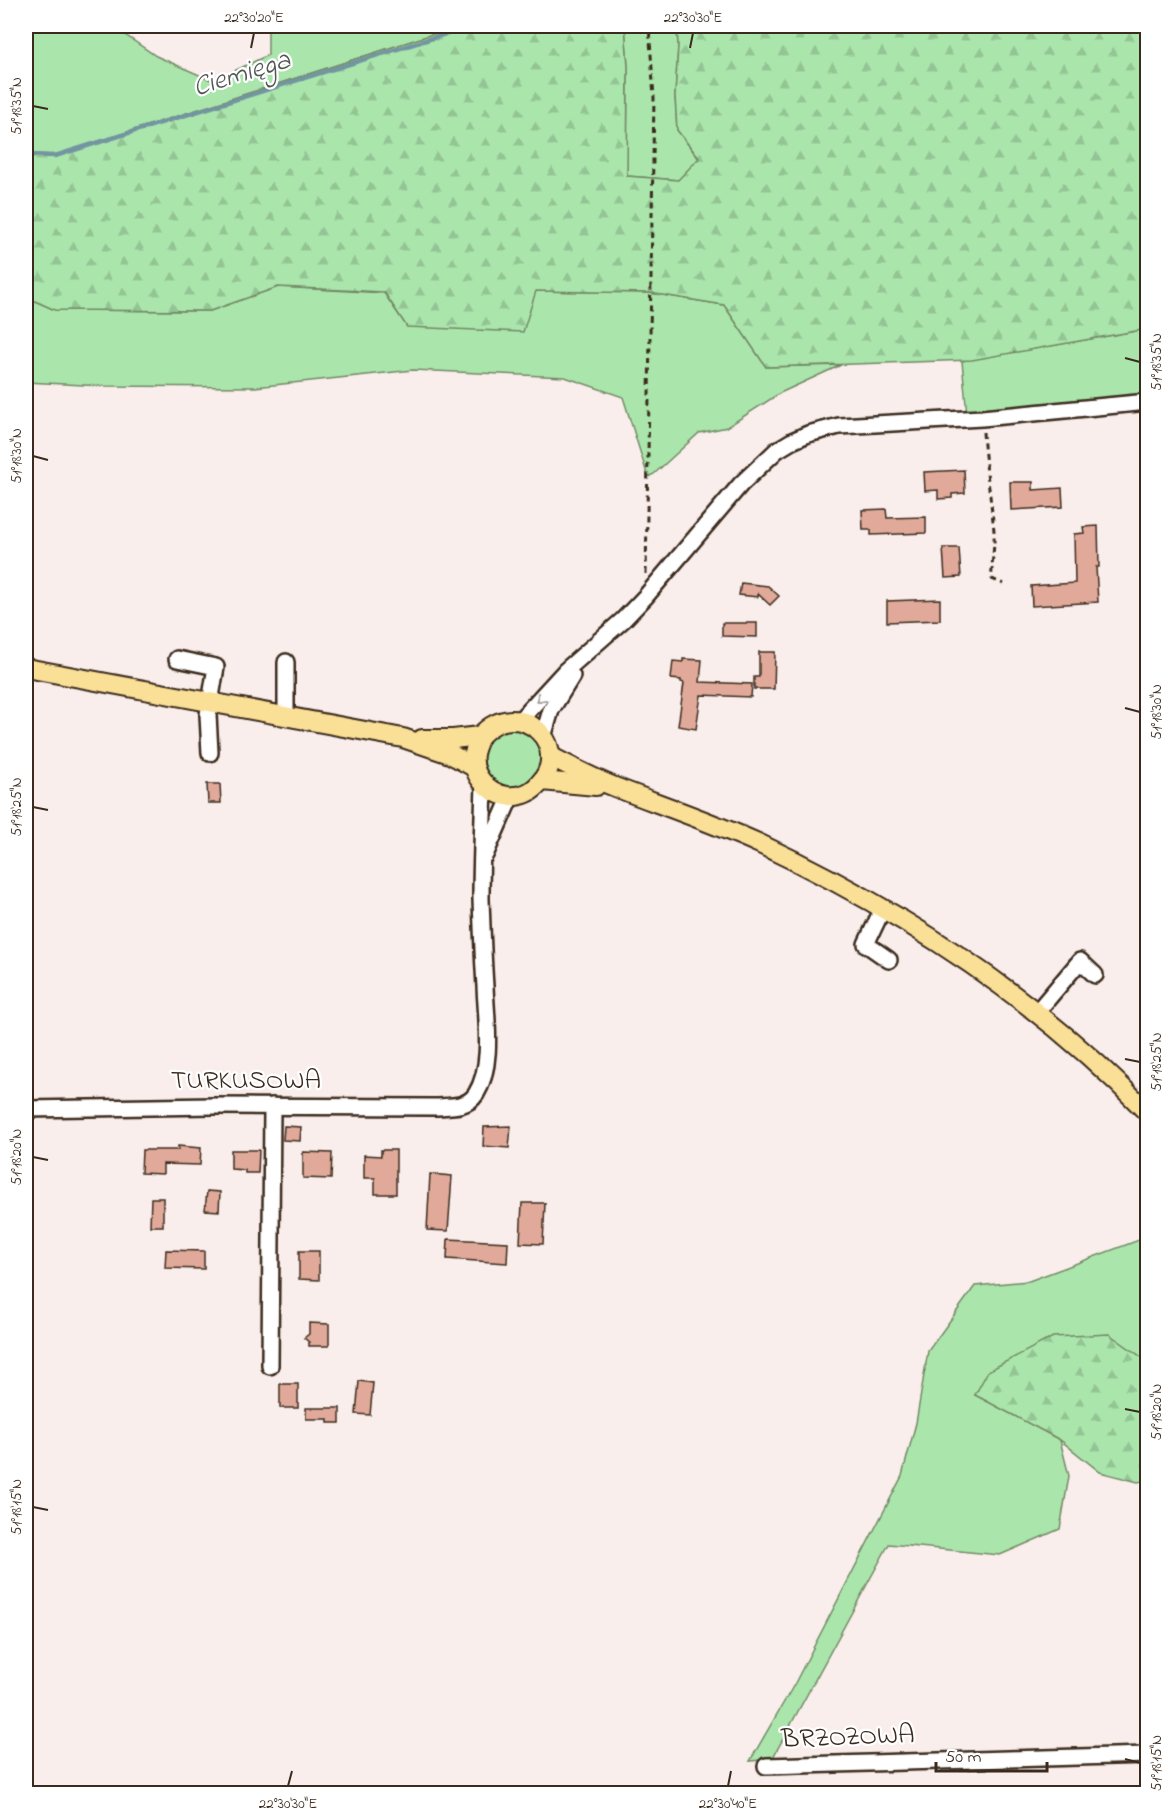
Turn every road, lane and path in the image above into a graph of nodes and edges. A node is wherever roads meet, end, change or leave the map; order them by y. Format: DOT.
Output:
graph roads {
  1 [pos="649,26"];
  2 [pos="1148,402"];
  3 [pos="982,418"];
  4 [pos="1004,584"];
  5 [pos="646,596"];
  6 [pos="591,649"];
  7 [pos="177,659"];
  8 [pos="286,662"];
  9 [pos="26,668"];
  10 [pos="210,701"];
  11 [pos="286,715"];
  12 [pos="519,721"];
  13 [pos="480,736"];
  14 [pos="543,736"];
  15 [pos="403,738"];
  16 [pos="210,753"];
  17 [pos="550,756"];
  18 [pos="474,767"];
  19 [pos="542,781"];
  20 [pos="484,784"];
  21 [pos="619,789"];
  22 [pos="511,796"];
  23 [pos="481,864"];
  24 [pos="883,908"];
  25 [pos="889,960"];
  26 [pos="1095,975"];
  27 [pos="1036,1013"];
  28 [pos="272,1106"];
  29 [pos="26,1109"];
  30 [pos="1148,1113"];
  31 [pos="270,1366"];
  32 [pos="1148,1755"];
  33 [pos="766,1766"];
  1 -- 5 [label="path"];
  2 -- 3 [label="street"];
  3 -- 4 [label="path"];
  3 -- 5 [label="street"];
  5 -- 6 [label="street"];
  6 -- 12 [label="street, one-way"];
  6 -- 14 [label="street"];
  7 -- 10 [label="street"];
  8 -- 11 [label="street"];
  9 -- 10 [label="main road"];
  10 -- 11 [label="main road"];
  10 -- 16 [label="street"];
  11 -- 15 [label="main road"];
  12 -- 13 [label="main road"];
  12 -- 14 [label="main road"];
  13 -- 15 [label="main road"];
  13 -- 18 [label="main road"];
  14 -- 17 [label="main road"];
  15 -- 18 [label="main road"];
  17 -- 19 [label="main road"];
  17 -- 21 [label="main road"];
  18 -- 20 [label="main road"];
  19 -- 21 [label="main road"];
  19 -- 22 [label="main road"];
  20 -- 22 [label="main road"];
  20 -- 23 [label="street"];
  21 -- 24 [label="main road"];
  22 -- 23 [label="street"];
  23 -- 28 [label="street, TURKUSOWA"];
  24 -- 25 [label="street"];
  24 -- 27 [label="main road"];
  26 -- 27 [label="street"];
  27 -- 30 [label="main road"];
  28 -- 29 [label="street, TURKUSOWA"];
  28 -- 31 [label="street"];
  32 -- 33 [label="street, BRZOZOWA"];
}
